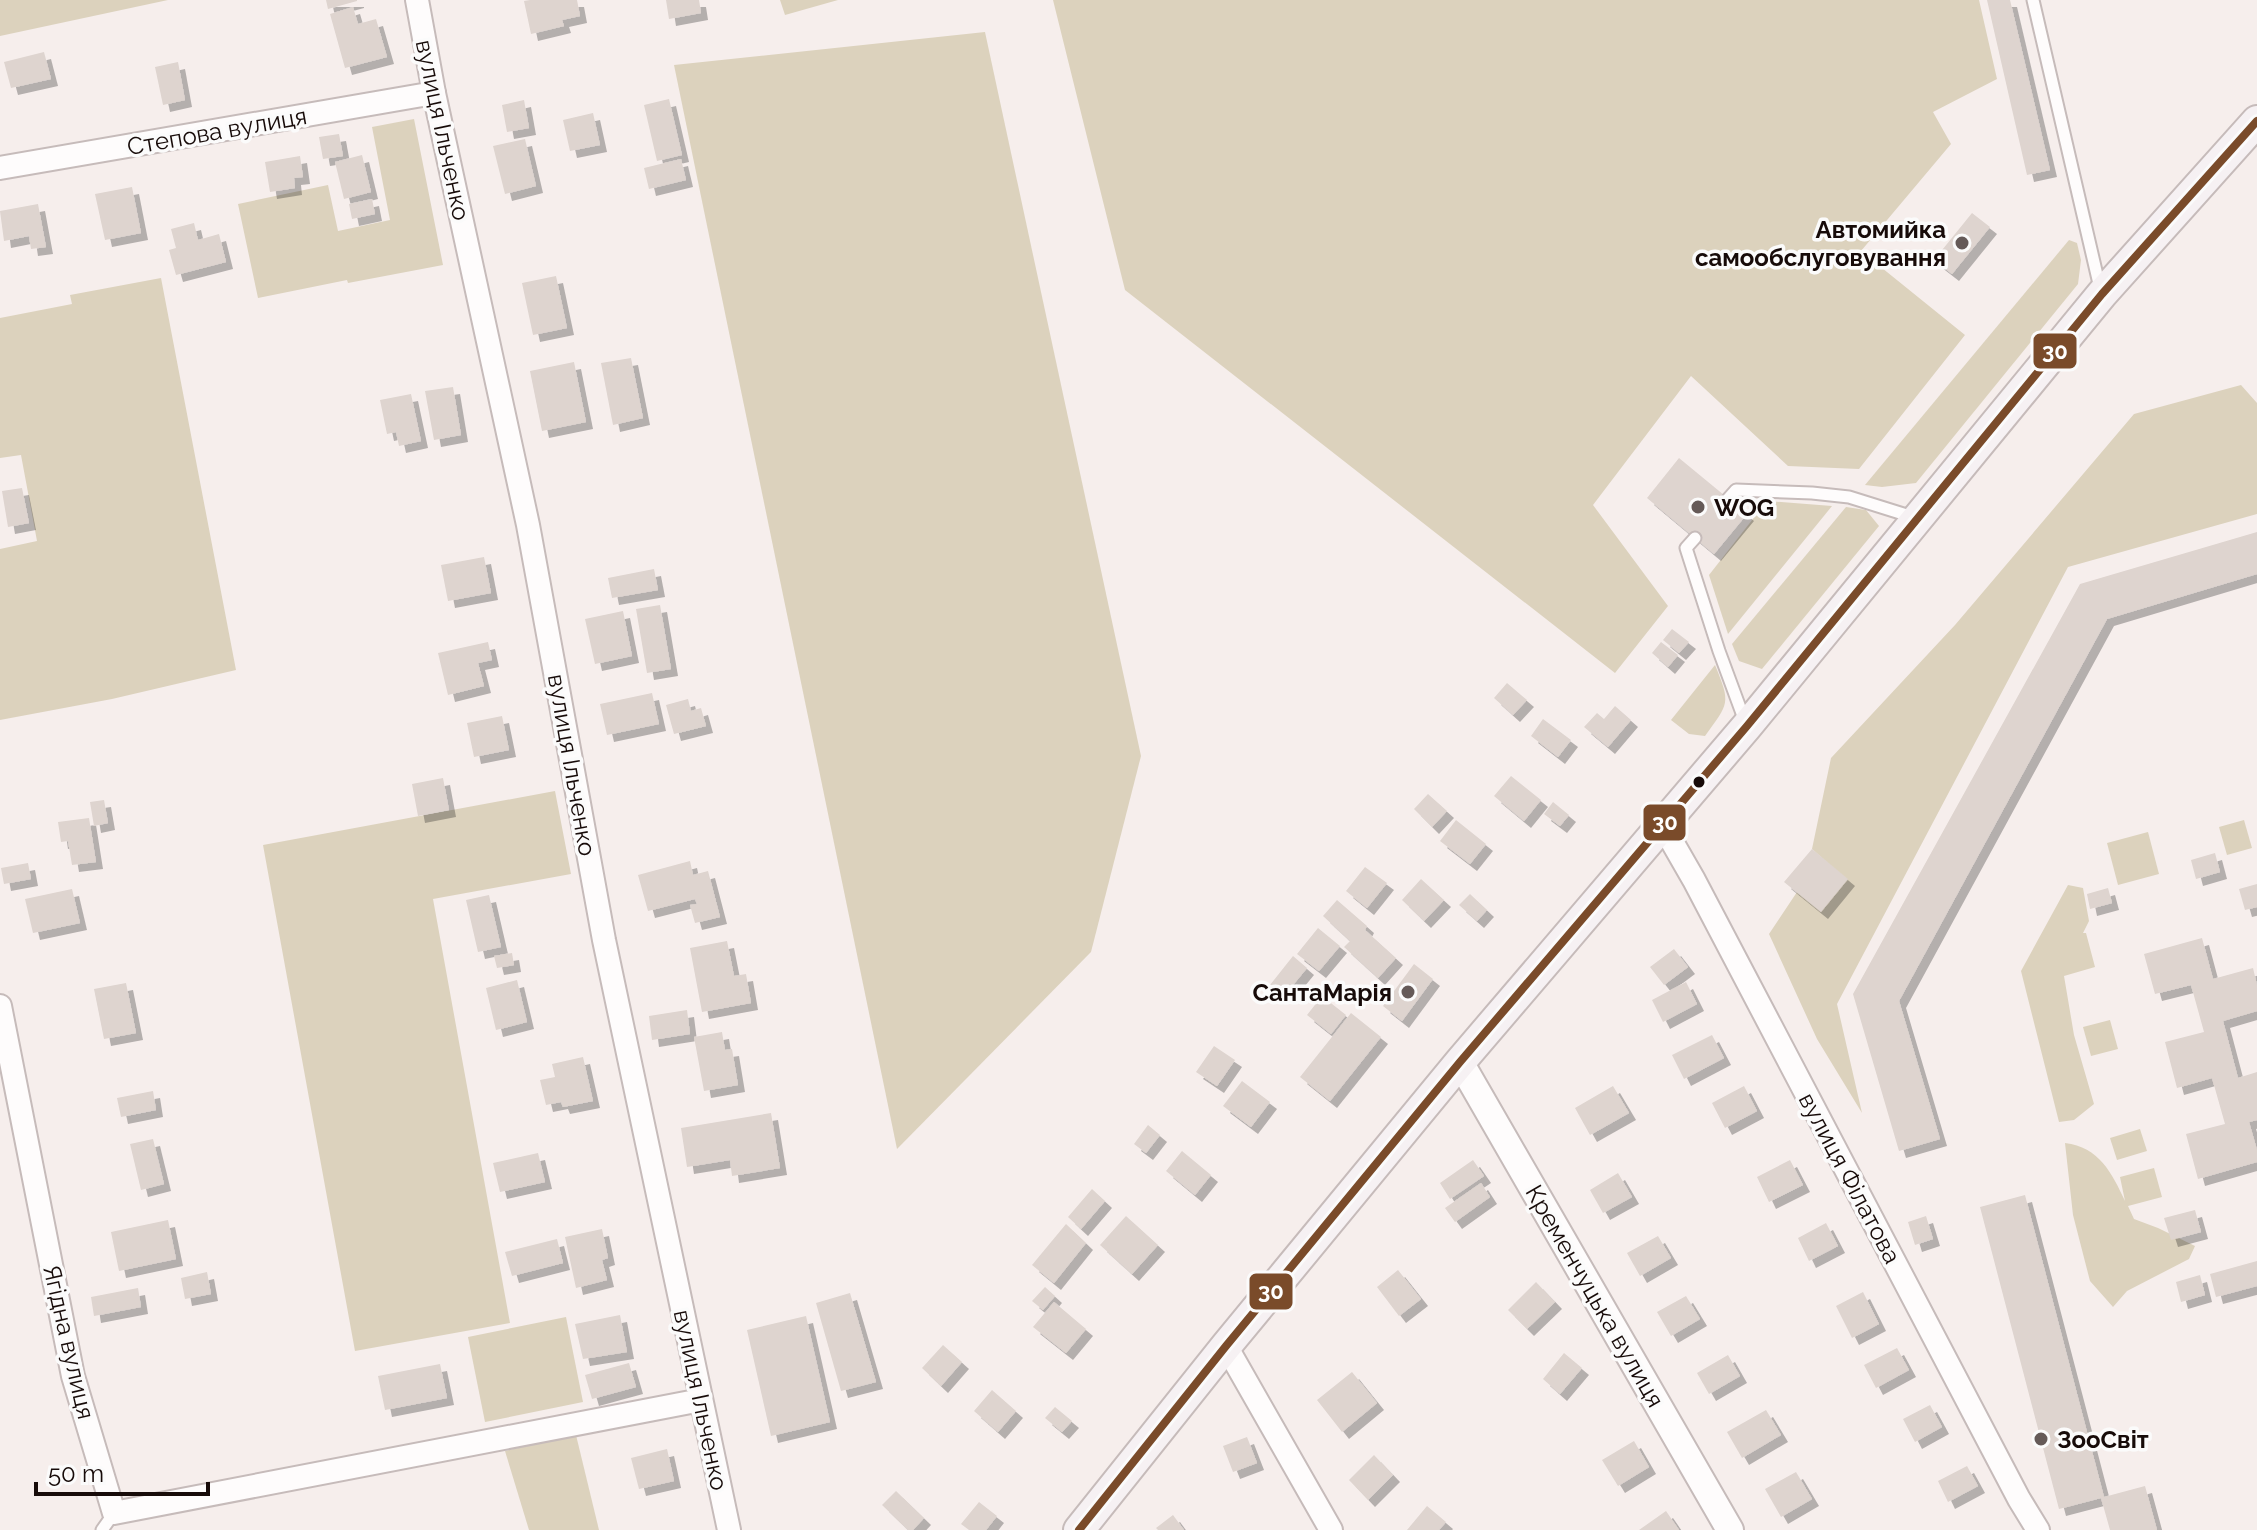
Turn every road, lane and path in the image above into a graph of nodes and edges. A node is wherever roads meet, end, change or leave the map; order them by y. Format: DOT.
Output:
graph roads {
  1 [pos="417,0"];
  2 [pos="2033,0"];
  3 [pos="434,93"];
  4 [pos="2257,121"];
  5 [pos="0,168"];
  6 [pos="2102,294"];
  7 [pos="1728,499"];
  8 [pos="1918,518"];
  9 [pos="1695,538"];
  10 [pos="1747,726"];
  11 [pos="1663,826"];
  12 [pos="0,1006"];
  13 [pos="1460,1062"];
  14 [pos="1226,1346"];
  15 [pos="701,1400"];
  16 [pos="108,1522"];
  17 [pos="729,1530"];
  18 [pos="1079,1530"];
  19 [pos="1331,1530"];
  20 [pos="1730,1530"];
  21 [pos="2038,1530"];
  1 -- 3 [label="street, вулиця Ільченко"];
  2 -- 6 [label="lane"];
  3 -- 5 [label="street, Степова вулиця"];
  3 -- 15 [label="street, вулиця Ільченко"];
  4 -- 6 [label="main road"];
  6 -- 8 [label="main road"];
  7 -- 8 [label="lane"];
  8 -- 10 [label="main road"];
  9 -- 10 [label="lane"];
  10 -- 11 [label="main road"];
  11 -- 13 [label="main road"];
  11 -- 21 [label="street, вулиця Філатова"];
  12 -- 16 [label="street, Ягідна вулиця"];
  13 -- 14 [label="main road"];
  13 -- 20 [label="street, Кременчуцька вулиця"];
  14 -- 18 [label="main road"];
  14 -- 19 [label="street"];
  15 -- 16 [label="street, Ягідна вулиця"];
  15 -- 17 [label="street, вулиця Ільченко"];
}
